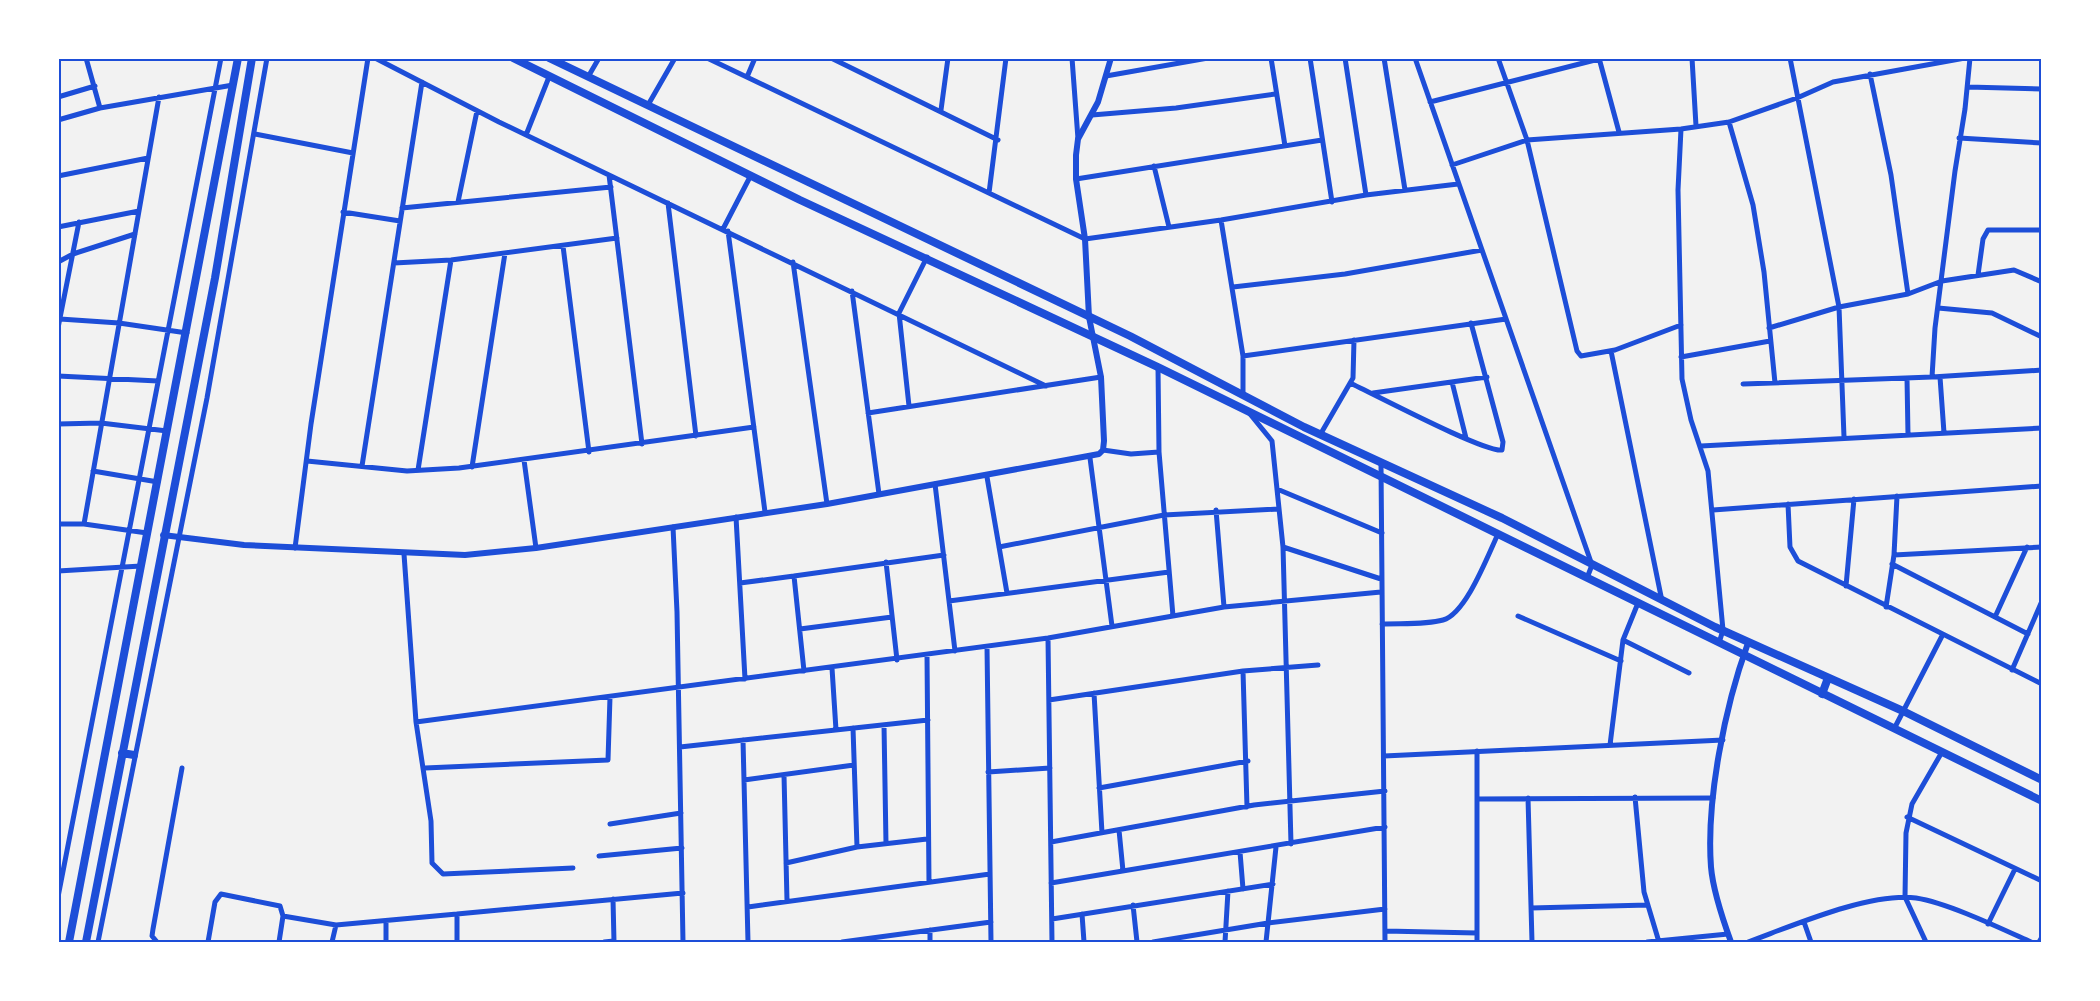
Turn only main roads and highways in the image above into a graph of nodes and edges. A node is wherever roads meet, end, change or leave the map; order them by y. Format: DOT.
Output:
graph roads {
  1 [pos="238,58"];
  2 [pos="252,58"];
  3 [pos="513,58"];
  4 [pos="549,58"];
  5 [pos="1828,678"];
  6 [pos="1822,694"];
  7 [pos="122,753"];
  8 [pos="134,755"];
  9 [pos="2042,780"];
  10 [pos="2042,801"];
  11 [pos="69,942"];
  12 [pos="86,942"];
  1 -- 11 [label="main road"];
  2 -- 7 [label="main road"];
  3 -- 6 [label="main road"];
  4 -- 5 [label="main road"];
  5 -- 6 [label="main road"];
  5 -- 9 [label="main road"];
  6 -- 10 [label="main road"];
  7 -- 8 [label="main road"];
  7 -- 12 [label="main road"];
}
